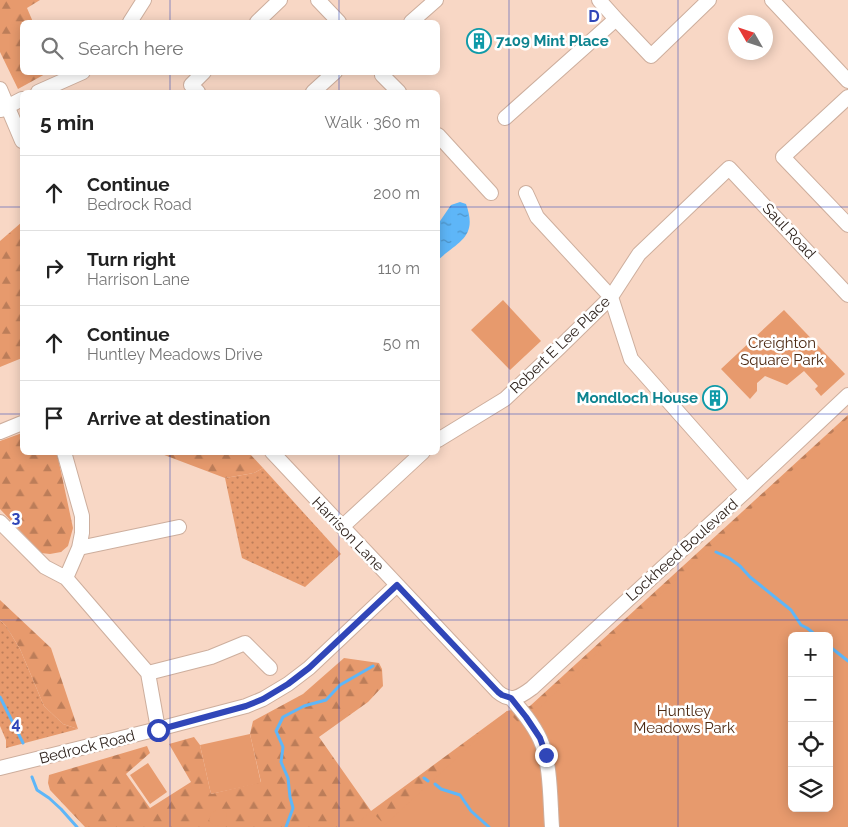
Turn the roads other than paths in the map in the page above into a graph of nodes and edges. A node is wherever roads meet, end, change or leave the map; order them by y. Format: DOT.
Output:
graph roads {
  1 [pos="144,0"];
  2 [pos="280,0"];
  3 [pos="318,0"];
  4 [pos="436,0"];
  5 [pos="599,0"];
  6 [pos="709,0"];
  7 [pos="772,0"];
  8 [pos="616,19"];
  9 [pos="131,20"];
  10 [pos="259,20"];
  11 [pos="337,20"];
  12 [pos="413,20"];
  13 [pos="76,75"];
  14 [pos="201,75"];
  15 [pos="332,75"];
  16 [pos="382,75"];
  17 [pos="848,81"];
  18 [pos="0,89"];
  19 [pos="42,90"];
  20 [pos="196,90"];
  21 [pos="315,90"];
  22 [pos="396,90"];
  23 [pos="848,97"];
  24 [pos="20,100"];
  25 [pos="4,108"];
  26 [pos="505,118"];
  27 [pos="20,137"];
  28 [pos="440,137"];
  29 [pos="729,168"];
  30 [pos="526,192"];
  31 [pos="491,193"];
  32 [pos="848,226"];
  33 [pos="848,295"];
  34 [pos="611,297"];
  35 [pos="848,395"];
  36 [pos="20,424"];
  37 [pos="0,432"];
  38 [pos="440,439"];
  39 [pos="65,455"];
  40 [pos="275,455"];
  41 [pos="421,455"];
  42 [pos="747,490"];
  43 [pos="0,522"];
  44 [pos="179,527"];
  45 [pos="342,527"];
  46 [pos="79,548"];
  47 [pos="66,578"];
  48 [pos="397,585"];
  49 [pos="270,668"];
  50 [pos="148,674"];
  51 [pos="511,698"];
  52 [pos="158,730"];
  53 [pos="0,768"];
  54 [pos="552,827"];
  1 -- 9 [label="street"];
  2 -- 10 [label="street"];
  3 -- 11 [label="street"];
  4 -- 12 [label="street"];
  5 -- 8 [label="street"];
  6 -- 8 [label="street"];
  7 -- 17 [label="street"];
  8 -- 26 [label="street"];
  13 -- 19 [label="street"];
  14 -- 20 [label="street"];
  15 -- 21 [label="street"];
  16 -- 22 [label="street"];
  18 -- 25 [label="street"];
  23 -- 32 [label="street"];
  24 -- 25 [label="street"];
  25 -- 27 [label="street"];
  28 -- 31 [label="street"];
  29 -- 33 [label="street, Saul Road"];
  29 -- 34 [label="street, Robert E Lee Place"];
  30 -- 34 [label="street"];
  34 -- 38 [label="street, Robert E Lee Place"];
  34 -- 42 [label="street"];
  35 -- 42 [label="street, Lockheed Boulevard"];
  36 -- 37 [label="street"];
  39 -- 46 [label="street"];
  40 -- 45 [label="street, Harrison Lane"];
  41 -- 45 [label="street"];
  42 -- 51 [label="street, Lockheed Boulevard"];
  43 -- 47 [label="street"];
  44 -- 46 [label="street"];
  45 -- 48 [label="street, Harrison Lane"];
  46 -- 47 [label="street"];
  47 -- 50 [label="street"];
  48 -- 51 [label="street, Harrison Lane"];
  48 -- 52 [label="street, Bedrock Road"];
  49 -- 50 [label="street"];
  50 -- 52 [label="street"];
  51 -- 54 [label="street, Harrison Lane"];
  52 -- 53 [label="street, Bedrock Road"];
}
